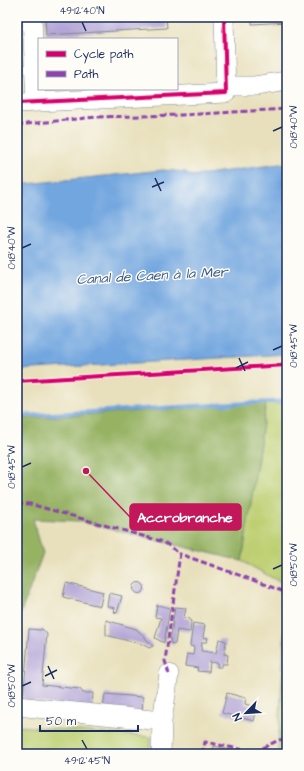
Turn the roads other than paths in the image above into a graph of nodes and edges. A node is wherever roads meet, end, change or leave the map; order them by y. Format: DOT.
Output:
graph roads {
  1 [pos="32,17"];
  2 [pos="224,17"];
  3 [pos="287,81"];
  4 [pos="226,86"];
  5 [pos="36,102"];
  6 [pos="17,103"];
  7 [pos="169,674"];
  8 [pos="17,706"];
  9 [pos="162,721"];
  10 [pos="160,754"];
  1 -- 5 [label="street"];
  2 -- 4 [label="street"];
  3 -- 4 [label="street"];
  4 -- 5 [label="street"];
  5 -- 6 [label="street"];
  7 -- 9 [label="street"];
  8 -- 9 [label="street"];
  9 -- 10 [label="street"];
}
